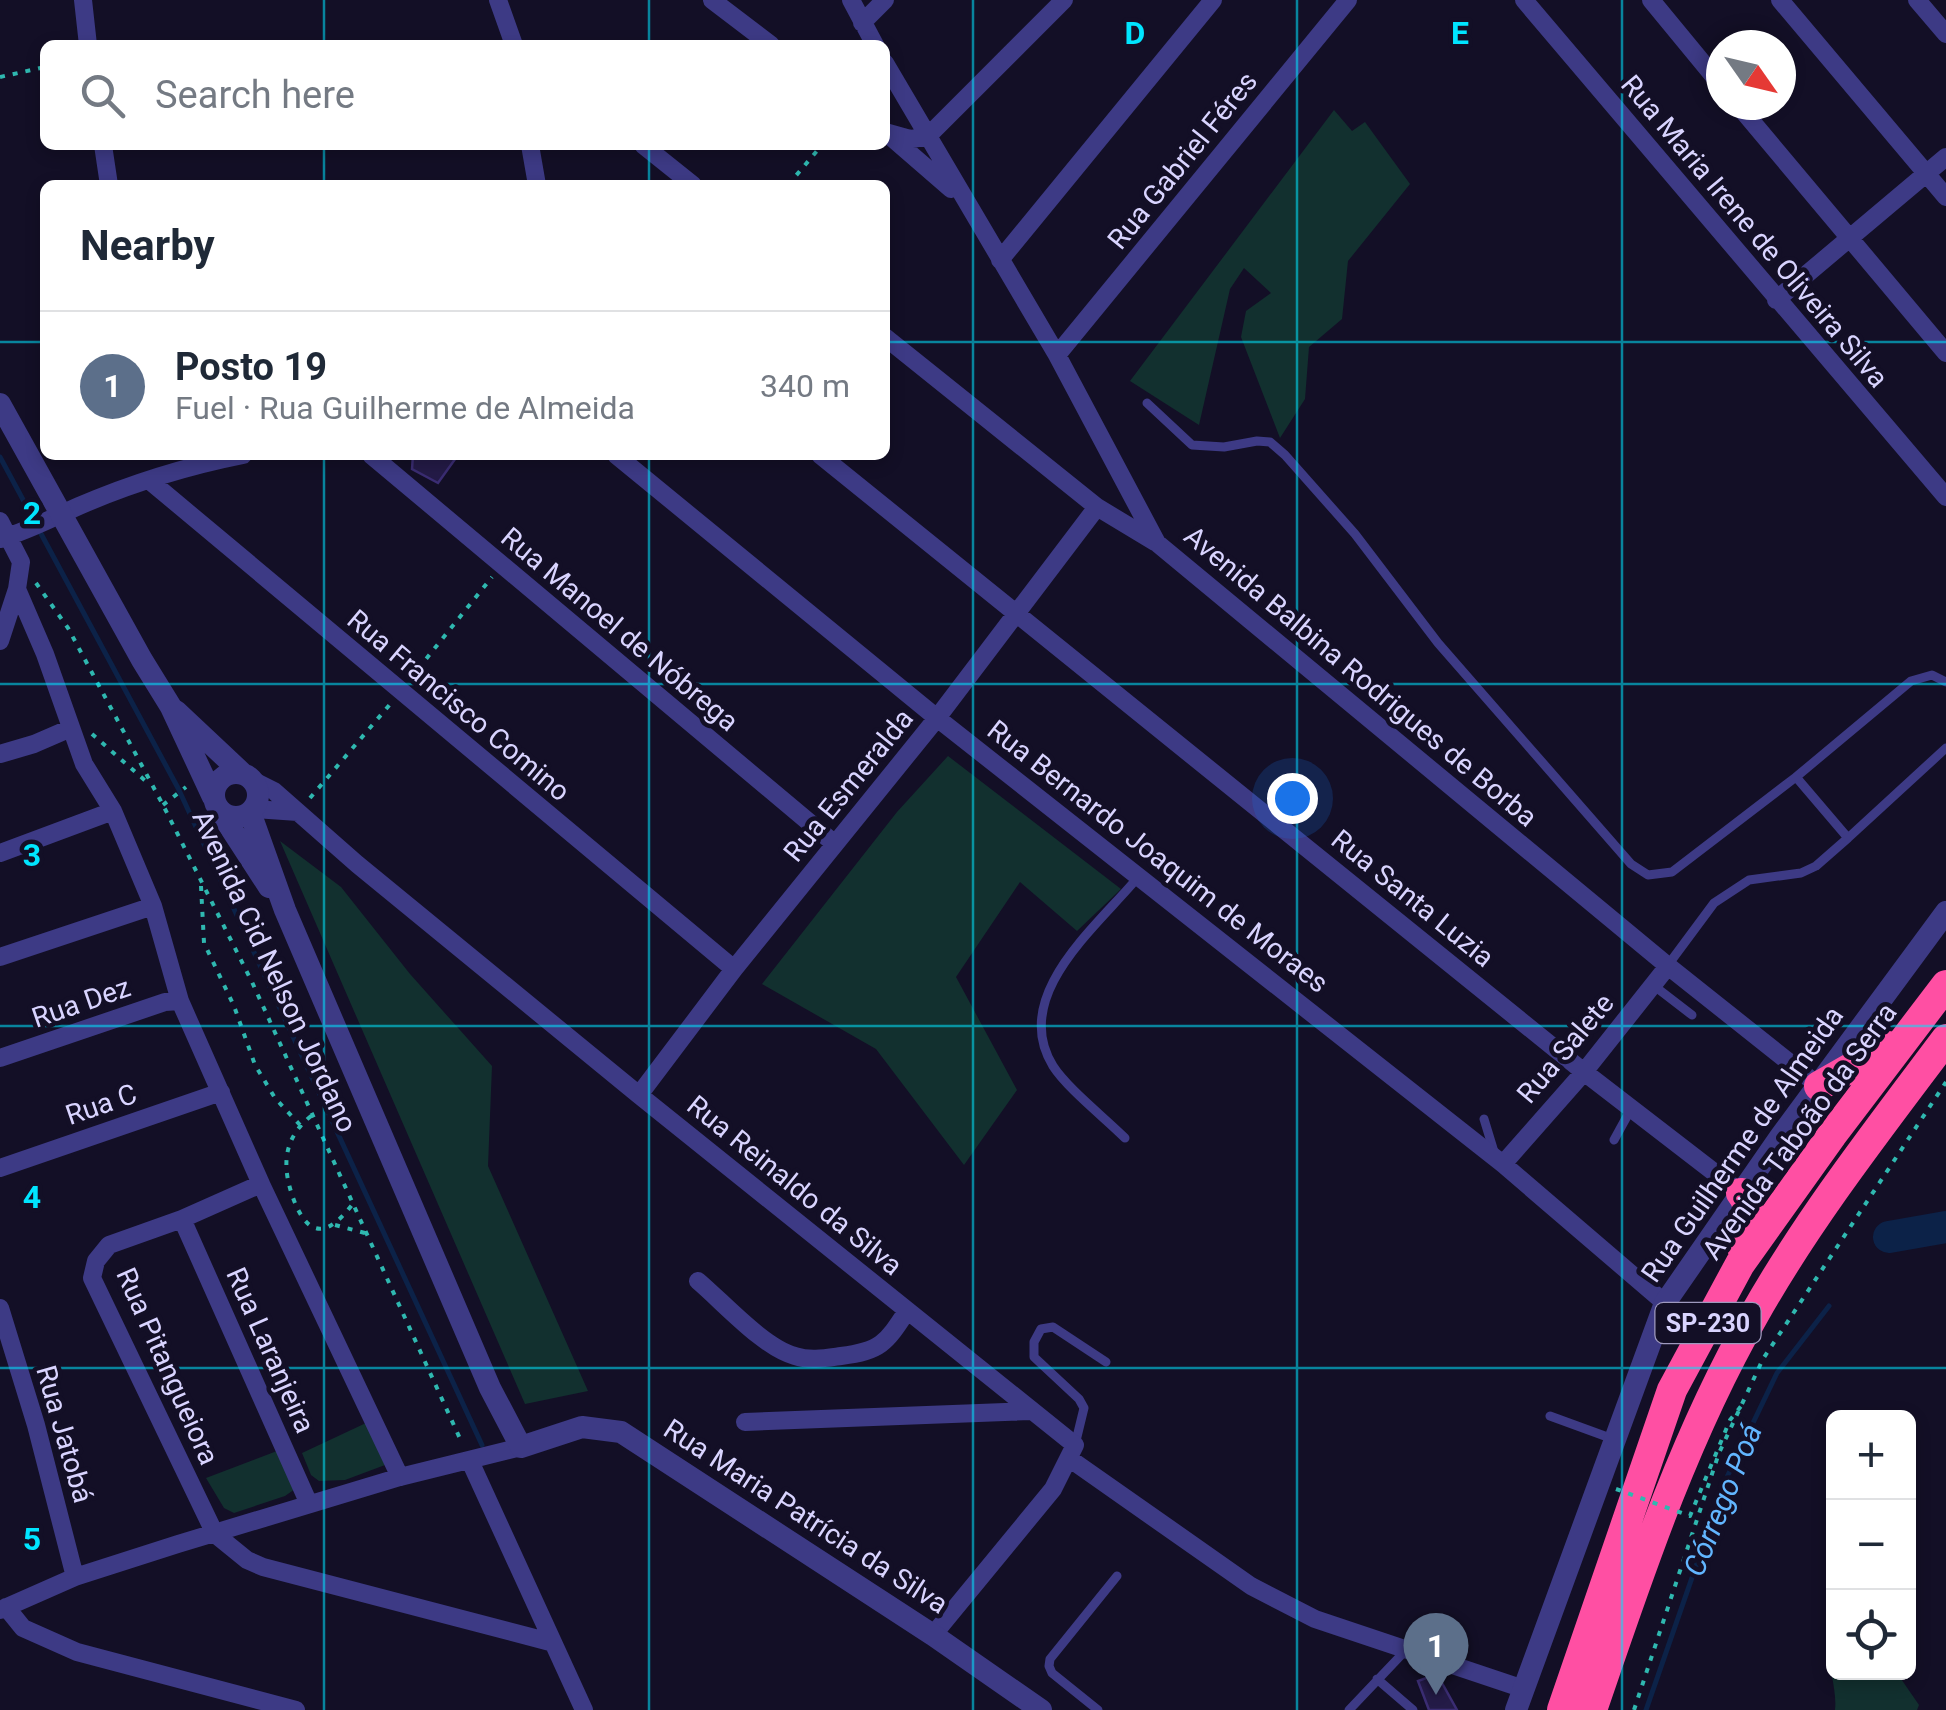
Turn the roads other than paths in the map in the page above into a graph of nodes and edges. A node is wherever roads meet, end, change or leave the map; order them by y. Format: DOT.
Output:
graph roads {
  1 [pos="84,0"];
  2 [pos="498,0"];
  3 [pos="712,0"];
  4 [pos="851,0"];
  5 [pos="885,0"];
  6 [pos="1064,0"];
  7 [pos="1213,0"];
  8 [pos="1348,0"];
  9 [pos="1524,0"];
  10 [pos="1651,0"];
  11 [pos="1780,0"];
  12 [pos="1917,0"];
  13 [pos="862,23"];
  14 [pos="1946,34"];
  15 [pos="88,40"];
  16 [pos="512,40"];
  17 [pos="764,40"];
  18 [pos="872,40"];
  19 [pos="1706,67"];
  20 [pos="890,72"];
  21 [pos="1750,120"];
  22 [pos="890,134"];
  23 [pos="890,136"];
  24 [pos="927,137"];
  25 [pos="103,150"];
  26 [pos="531,150"];
  27 [pos="649,150"];
  28 [pos="1946,157"];
  29 [pos="1926,174"];
  30 [pos="107,180"];
  31 [pos="535,180"];
  32 [pos="687,180"];
  33 [pos="1946,197"];
  34 [pos="965,201"];
  35 [pos="1848,238"];
  36 [pos="1000,260"];
  37 [pos="1776,300"];
  38 [pos="890,341"];
  39 [pos="1946,353"];
  40 [pos="1058,355"];
  41 [pos="1146,403"];
  42 [pos="0,404"];
  43 [pos="209,460"];
  44 [pos="377,460"];
  45 [pos="622,460"];
  46 [pos="826,460"];
  47 [pos="150,481"];
  48 [pos="1946,497"];
  49 [pos="1097,507"];
  50 [pos="24,527"];
  51 [pos="1156,543"];
  52 [pos="17,589"];
  53 [pos="1017,613"];
  54 [pos="0,641"];
  55 [pos="1946,682"];
  56 [pos="172,707"];
  57 [pos="937,718"];
  58 [pos="72,730"];
  59 [pos="1946,748"];
  60 [pos="0,754"];
  61 [pos="248,777"];
  62 [pos="1796,777"];
  63 [pos="216,804"];
  64 [pos="252,810"];
  65 [pos="113,811"];
  66 [pos="298,812"];
  67 [pos="1848,838"];
  68 [pos="835,844"];
  69 [pos="0,852"];
  70 [pos="1139,876"];
  71 [pos="153,906"];
  72 [pos="285,910"];
  73 [pos="1946,912"];
  74 [pos="0,957"];
  75 [pos="1668,966"];
  76 [pos="734,969"];
  77 [pos="1946,984"];
  78 [pos="1653,985"];
  79 [pos="180,1001"];
  80 [pos="1692,1015"];
  81 [pos="1908,1033"];
  82 [pos="0,1058"];
  83 [pos="1943,1061"];
  84 [pos="1584,1072"];
  85 [pos="1818,1086"];
  86 [pos="221,1092"];
  87 [pos="639,1094"];
  88 [pos="1631,1109"];
  89 [pos="1484,1119"];
  90 [pos="1125,1138"];
  91 [pos="1614,1140"];
  92 [pos="1499,1161"];
  93 [pos="0,1168"];
  94 [pos="261,1184"];
  95 [pos="1741,1193"];
  96 [pos="182,1219"];
  97 [pos="1740,1264"];
  98 [pos="698,1281"];
  99 [pos="1664,1303"];
  100 [pos="0,1308"];
  101 [pos="907,1311"];
  102 [pos="1106,1362"];
  103 [pos="1031,1411"];
  104 [pos="1550,1416"];
  105 [pos="745,1422"];
  106 [pos="1613,1439"];
  107 [pos="521,1447"];
  108 [pos="1072,1452"];
  109 [pos="470,1461"];
  110 [pos="400,1477"];
  111 [pos="310,1504"];
  112 [pos="215,1534"];
  113 [pos="75,1576"];
  114 [pos="1118,1576"];
  115 [pos="3,1609"];
  116 [pos="933,1636"];
  117 [pos="550,1642"];
  118 [pos="1406,1650"];
  119 [pos="1377,1679"];
  120 [pos="1520,1699"];
  121 [pos="1578,1707"];
  122 [pos="296,1710"];
  123 [pos="584,1710"];
  124 [pos="1041,1710"];
  125 [pos="1098,1710"];
  126 [pos="1349,1710"];
  127 [pos="1413,1710"];
  1 -- 15 [label="street"];
  2 -- 16 [label="street"];
  3 -- 17 [label="street"];
  4 -- 13 [label="street"];
  5 -- 13 [label="street"];
  6 -- 24 [label="street"];
  7 -- 36 [label="street"];
  8 -- 40 [label="street, Rua Gabriel Féres"];
  9 -- 37 [label="street, Rua Maria Irene de Oliveira Silva"];
  10 -- 19 [label="street"];
  11 -- 29 [label="street"];
  12 -- 14 [label="street"];
  13 -- 18 [label="street"];
  20 -- 24 [label="street, Avenida Balbina Rodrigues de Borba"];
  21 -- 35 [label="street"];
  22 -- 24 [label="street"];
  23 -- 34 [label="street"];
  24 -- 34 [label="street, Avenida Balbina Rodrigues de Borba"];
  25 -- 30 [label="street"];
  26 -- 31 [label="street"];
  27 -- 32 [label="street"];
  28 -- 29 [label="street"];
  29 -- 33 [label="street"];
  29 -- 35 [label="street"];
  34 -- 36 [label="street, Avenida Balbina Rodrigues de Borba"];
  35 -- 37 [label="street"];
  35 -- 39 [label="street"];
  36 -- 40 [label="street, Avenida Balbina Rodrigues de Borba"];
  37 -- 48 [label="street, Rua Maria Irene de Oliveira Silva"];
  38 -- 49 [label="street"];
  40 -- 51 [label="street, Avenida Balbina Rodrigues de Borba"];
  41 -- 62 [label="lane"];
  42 -- 50 [label="street, Avenida Cid Nelson Jordano"];
  43 -- 47 [label="street"];
  44 -- 68 [label="street, Rua Manoel de Nóbrega"];
  45 -- 57 [label="street, Rua Bernardo Joaquim de Moraes"];
  46 -- 53 [label="street, Rua Santa Luzia"];
  47 -- 50 [label="street"];
  47 -- 76 [label="street, Rua Francisco Comino"];
  49 -- 51 [label="street"];
  49 -- 53 [label="street, Rua Esmeralda"];
  50 -- 52 [label="street, Avenida Cid Nelson Jordano"];
  50 -- 56 [label="street, Avenida Cid Nelson Jordano"];
  51 -- 75 [label="street, Avenida Balbina Rodrigues de Borba"];
  52 -- 54 [label="street"];
  52 -- 58 [label="street"];
  53 -- 57 [label="street, Rua Esmeralda"];
  53 -- 84 [label="street, Rua Santa Luzia"];
  55 -- 62 [label="lane"];
  56 -- 61 [label="street, Avenida Cid Nelson Jordano"];
  56 -- 63 [label="street, Avenida Cid Nelson Jordano"];
  57 -- 68 [label="street, Rua Esmeralda"];
  57 -- 70 [label="street, Rua Bernardo Joaquim de Moraes"];
  58 -- 60 [label="street"];
  58 -- 65 [label="street"];
  59 -- 67 [label="lane"];
  61 -- 63 [label="street"];
  61 -- 64 [label="street"];
  61 -- 66 [label="street, Rua Reinaldo da Silva"];
  62 -- 67 [label="lane"];
  63 -- 64 [label="street"];
  63 -- 72 [label="street, Avenida Cid Nelson Jordano"];
  64 -- 66 [label="street"];
  64 -- 72 [label="street, Avenida Cid Nelson Jordano"];
  65 -- 69 [label="street"];
  65 -- 71 [label="street"];
  66 -- 87 [label="street, Rua Reinaldo da Silva"];
  67 -- 75 [label="lane"];
  68 -- 76 [label="street, Rua Esmeralda"];
  70 -- 90 [label="lane"];
  70 -- 92 [label="street, Rua Bernardo Joaquim de Moraes"];
  71 -- 74 [label="street"];
  71 -- 79 [label="street"];
  72 -- 107 [label="street, Avenida Cid Nelson Jordano"];
  73 -- 85 [label="street, Rua Guilherme de Almeida"];
  75 -- 78 [label="street, Rua Salete"];
  75 -- 85 [label="street, Avenida Balbina Rodrigues de Borba"];
  76 -- 87 [label="street, Rua Esmeralda"];
  77 -- 81 [label="highway, Avenida Taboão da Serra / SP-230"];
  78 -- 80 [label="lane"];
  78 -- 84 [label="street, Rua Salete"];
  79 -- 82 [label="street, Rua Dez"];
  79 -- 86 [label="street"];
  81 -- 85 [label="highway"];
  81 -- 97 [label="highway, Avenida Taboão da Serra / SP-230"];
  83 -- 121 [label="highway, SP-230"];
  84 -- 88 [label="street, Rua Santa Luzia"];
  84 -- 92 [label="street, Rua Salete"];
  85 -- 95 [label="street, Rua Guilherme de Almeida"];
  86 -- 93 [label="street, Rua C"];
  86 -- 94 [label="street"];
  87 -- 101 [label="street, Rua Reinaldo da Silva"];
  88 -- 91 [label="lane"];
  88 -- 95 [label="street, Rua Santa Luzia"];
  89 -- 92 [label="lane"];
  92 -- 99 [label="street, Rua Bernardo Joaquim de Moraes"];
  94 -- 96 [label="street, Rua Pitangueiora"];
  94 -- 110 [label="street"];
  95 -- 97 [label="highway"];
  95 -- 99 [label="street, Rua Guilherme de Almeida"];
  96 -- 111 [label="street, Rua Laranjeira"];
  96 -- 112 [label="street, Rua Pitangueiora"];
  97 -- 121 [label="highway, Avenida Taboão da Serra / SP-230"];
  98 -- 101 [label="street"];
  99 -- 106 [label="street, Rua Guilherme de Almeida"];
  100 -- 113 [label="street, Rua Jatobá"];
  101 -- 103 [label="street, Rua Reinaldo da Silva"];
  102 -- 108 [label="lane"];
  103 -- 105 [label="street"];
  103 -- 108 [label="street, Rua Reinaldo da Silva"];
  104 -- 106 [label="lane"];
  106 -- 120 [label="street, Rua Guilherme de Almeida"];
  107 -- 109 [label="street"];
  107 -- 116 [label="street, Rua Maria Patrícia da Silva"];
  108 -- 116 [label="street"];
  108 -- 118 [label="street, Rua Reinaldo da Silva"];
  109 -- 110 [label="street"];
  109 -- 117 [label="street"];
  110 -- 111 [label="street"];
  111 -- 112 [label="street"];
  112 -- 113 [label="street"];
  112 -- 117 [label="street"];
  113 -- 115 [label="street"];
  114 -- 125 [label="lane"];
  115 -- 122 [label="street"];
  116 -- 124 [label="street, Rua Maria Patrícia da Silva"];
  117 -- 123 [label="street"];
  118 -- 119 [label="lane"];
  118 -- 120 [label="street, Rua Reinaldo da Silva"];
  119 -- 126 [label="lane"];
  119 -- 127 [label="lane"];
  120 -- 121 [label="street"];
}
